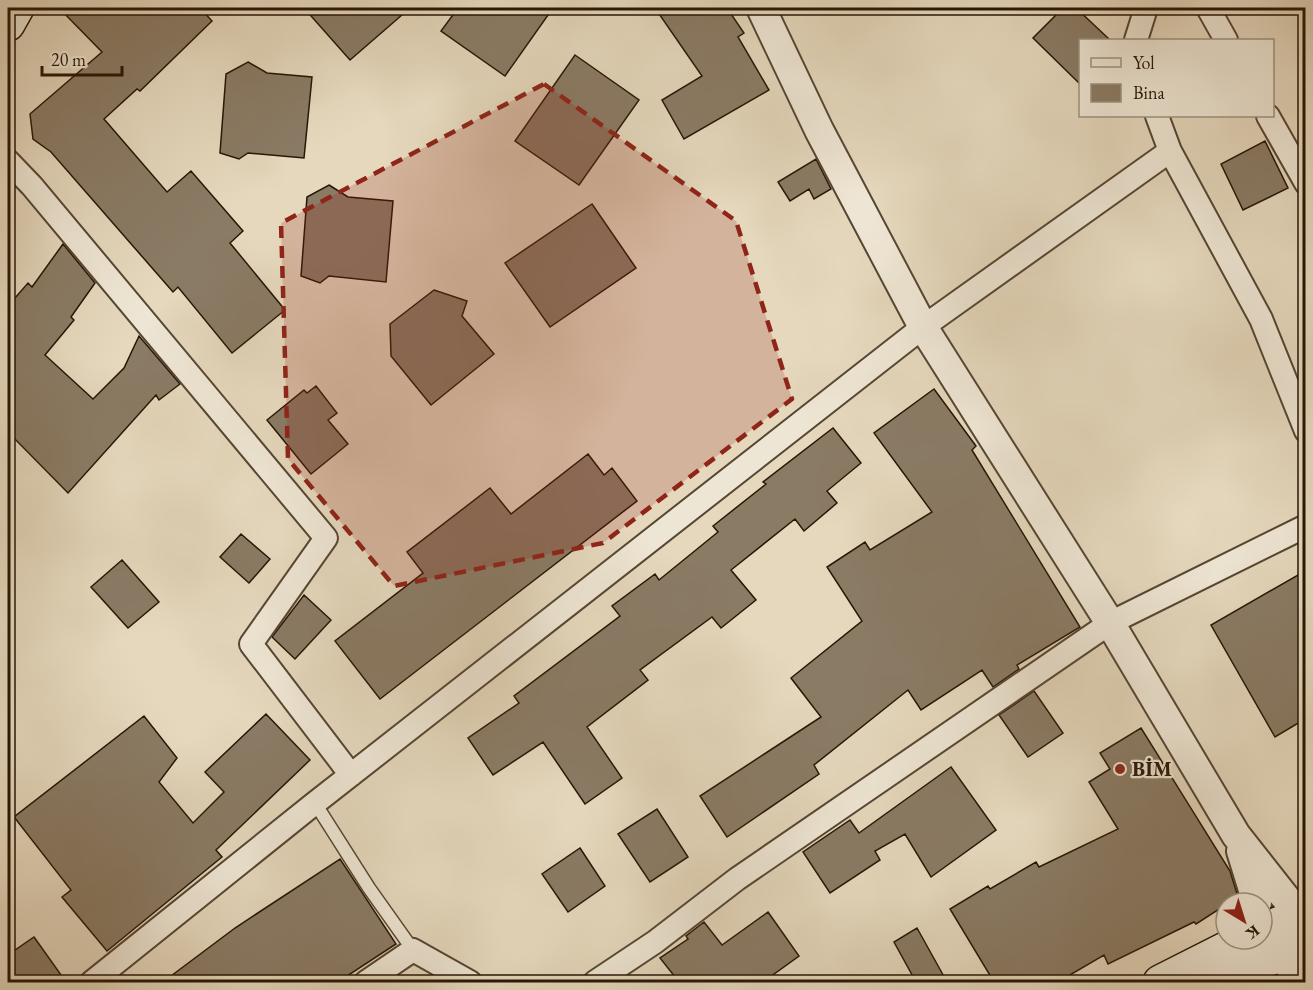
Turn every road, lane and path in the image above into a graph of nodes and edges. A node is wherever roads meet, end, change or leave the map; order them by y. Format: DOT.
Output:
graph roads {
  1 [pos="17,8"];
  2 [pos="761,8"];
  3 [pos="1146,8"];
  4 [pos="1208,8"];
  5 [pos="8,24"];
  6 [pos="1136,39"];
  7 [pos="1225,39"];
  8 [pos="1156,117"];
  9 [pos="1269,117"];
  10 [pos="1170,151"];
  11 [pos="8,160"];
  12 [pos="1305,183"];
  13 [pos="923,327"];
  14 [pos="1305,431"];
  15 [pos="1305,526"];
  16 [pos="1110,623"];
  17 [pos="351,774"];
  18 [pos="315,802"];
  19 [pos="1236,834"];
  20 [pos="1250,891"];
  21 [pos="1303,919"];
  22 [pos="1274,922"];
  23 [pos="1274,941"];
  24 [pos="413,950"];
  25 [pos="1214,950"];
  26 [pos="1294,962"];
  27 [pos="92,982"];
  28 [pos="366,982"];
  29 [pos="470,982"];
  30 [pos="595,982"];
  31 [pos="1160,982"];
  32 [pos="1197,982"];
  1 -- 5 [label="main road"];
  2 -- 13 [label="street"];
  3 -- 6 [label="street"];
  4 -- 7 [label="street"];
  8 -- 10 [label="street"];
  9 -- 12 [label="street"];
  10 -- 13 [label="street"];
  10 -- 14 [label="street"];
  11 -- 17 [label="street"];
  13 -- 16 [label="street"];
  13 -- 17 [label="street"];
  15 -- 16 [label="street"];
  16 -- 19 [label="street"];
  16 -- 30 [label="street"];
  17 -- 18 [label="street"];
  18 -- 24 [label="lane"];
  18 -- 27 [label="street"];
  19 -- 20 [label="street"];
  19 -- 21 [label="street"];
  21 -- 22 [label="main road"];
  23 -- 26 [label="street"];
  24 -- 28 [label="street"];
  24 -- 29 [label="street"];
  25 -- 31 [label="main road"];
  26 -- 32 [label="main road"];
}
